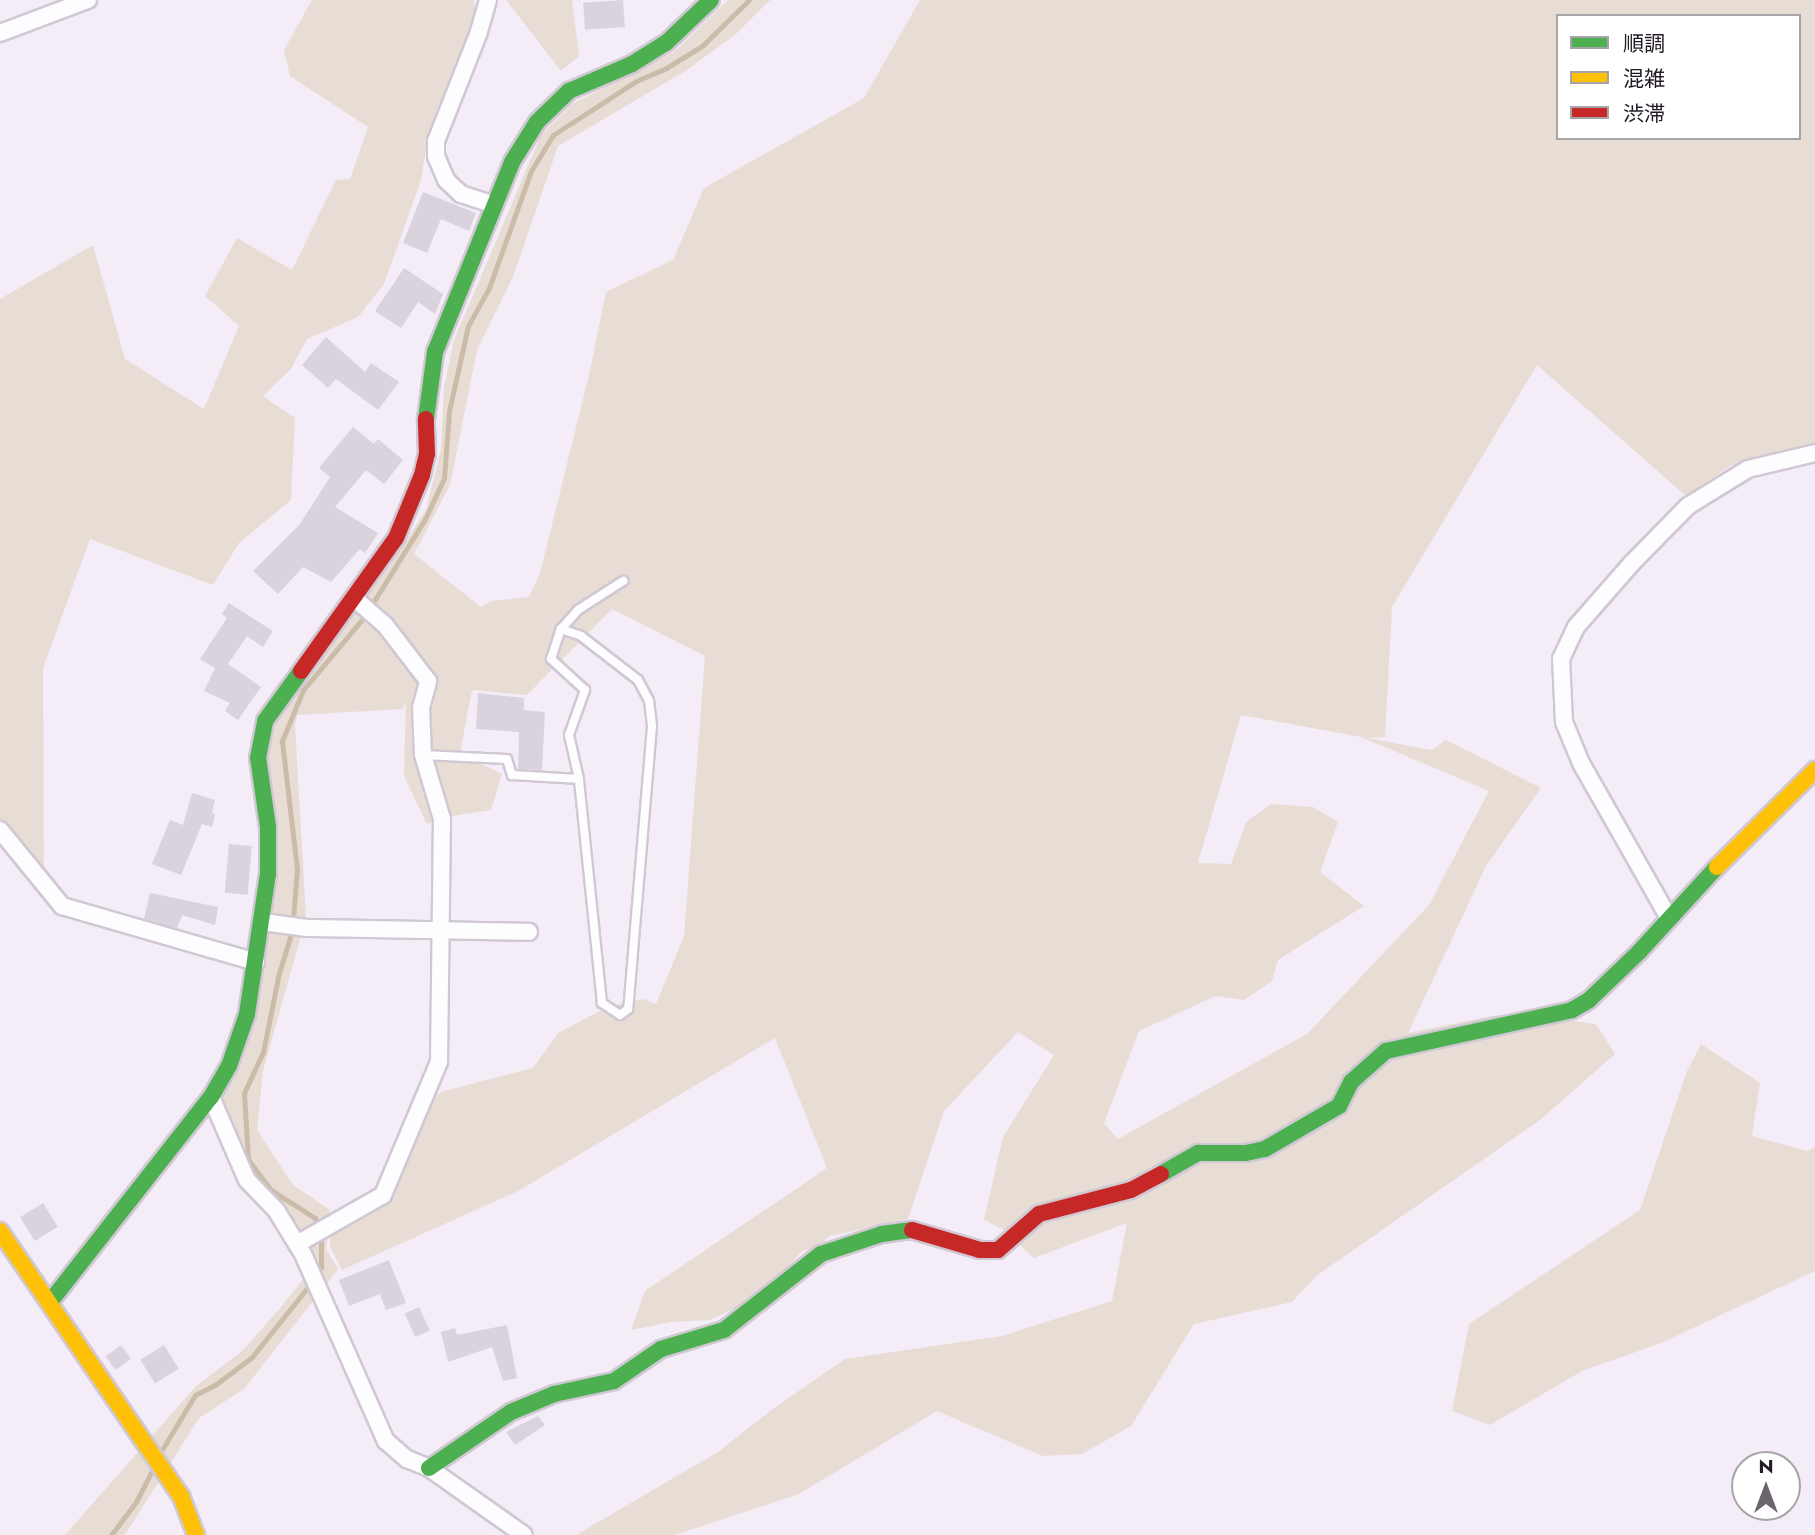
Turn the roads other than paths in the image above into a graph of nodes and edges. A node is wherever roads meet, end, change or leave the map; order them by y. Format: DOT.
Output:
graph roads {
  1 [pos="88,0"];
  2 [pos="488,0"];
  3 [pos="711,0"];
  4 [pos="0,33"];
  5 [pos="494,205"];
  6 [pos="1815,453"];
  7 [pos="623,581"];
  8 [pos="354,598"];
  9 [pos="561,629"];
  10 [pos="423,755"];
  11 [pos="1815,770"];
  12 [pos="579,779"];
  13 [pos="0,830"];
  14 [pos="1669,918"];
  15 [pos="262,922"];
  16 [pos="441,929"];
  17 [pos="529,932"];
  18 [pos="256,962"];
  19 [pos="211,1097"];
  20 [pos="0,1231"];
  21 [pos="297,1244"];
  22 [pos="50,1302"];
  23 [pos="429,1468"];
  24 [pos="196,1535"];
  25 [pos="524,1535"];
  1 -- 4 [label="street"];
  2 -- 5 [label="street"];
  3 -- 5 [label="street"];
  5 -- 8 [label="street"];
  6 -- 14 [label="street"];
  7 -- 9 [label="lane"];
  8 -- 10 [label="street"];
  8 -- 15 [label="street"];
  9 -- 12 [label="lane"];
  9 -- 12 [label="lane"];
  10 -- 12 [label="lane"];
  10 -- 16 [label="street"];
  11 -- 14 [label="street"];
  13 -- 18 [label="street"];
  14 -- 23 [label="street"];
  15 -- 16 [label="street"];
  15 -- 18 [label="street"];
  16 -- 17 [label="street"];
  16 -- 21 [label="street"];
  18 -- 19 [label="street"];
  19 -- 21 [label="street"];
  19 -- 22 [label="street"];
  20 -- 22 [label="street"];
  21 -- 23 [label="street"];
  22 -- 24 [label="street"];
  23 -- 25 [label="street"];
}
